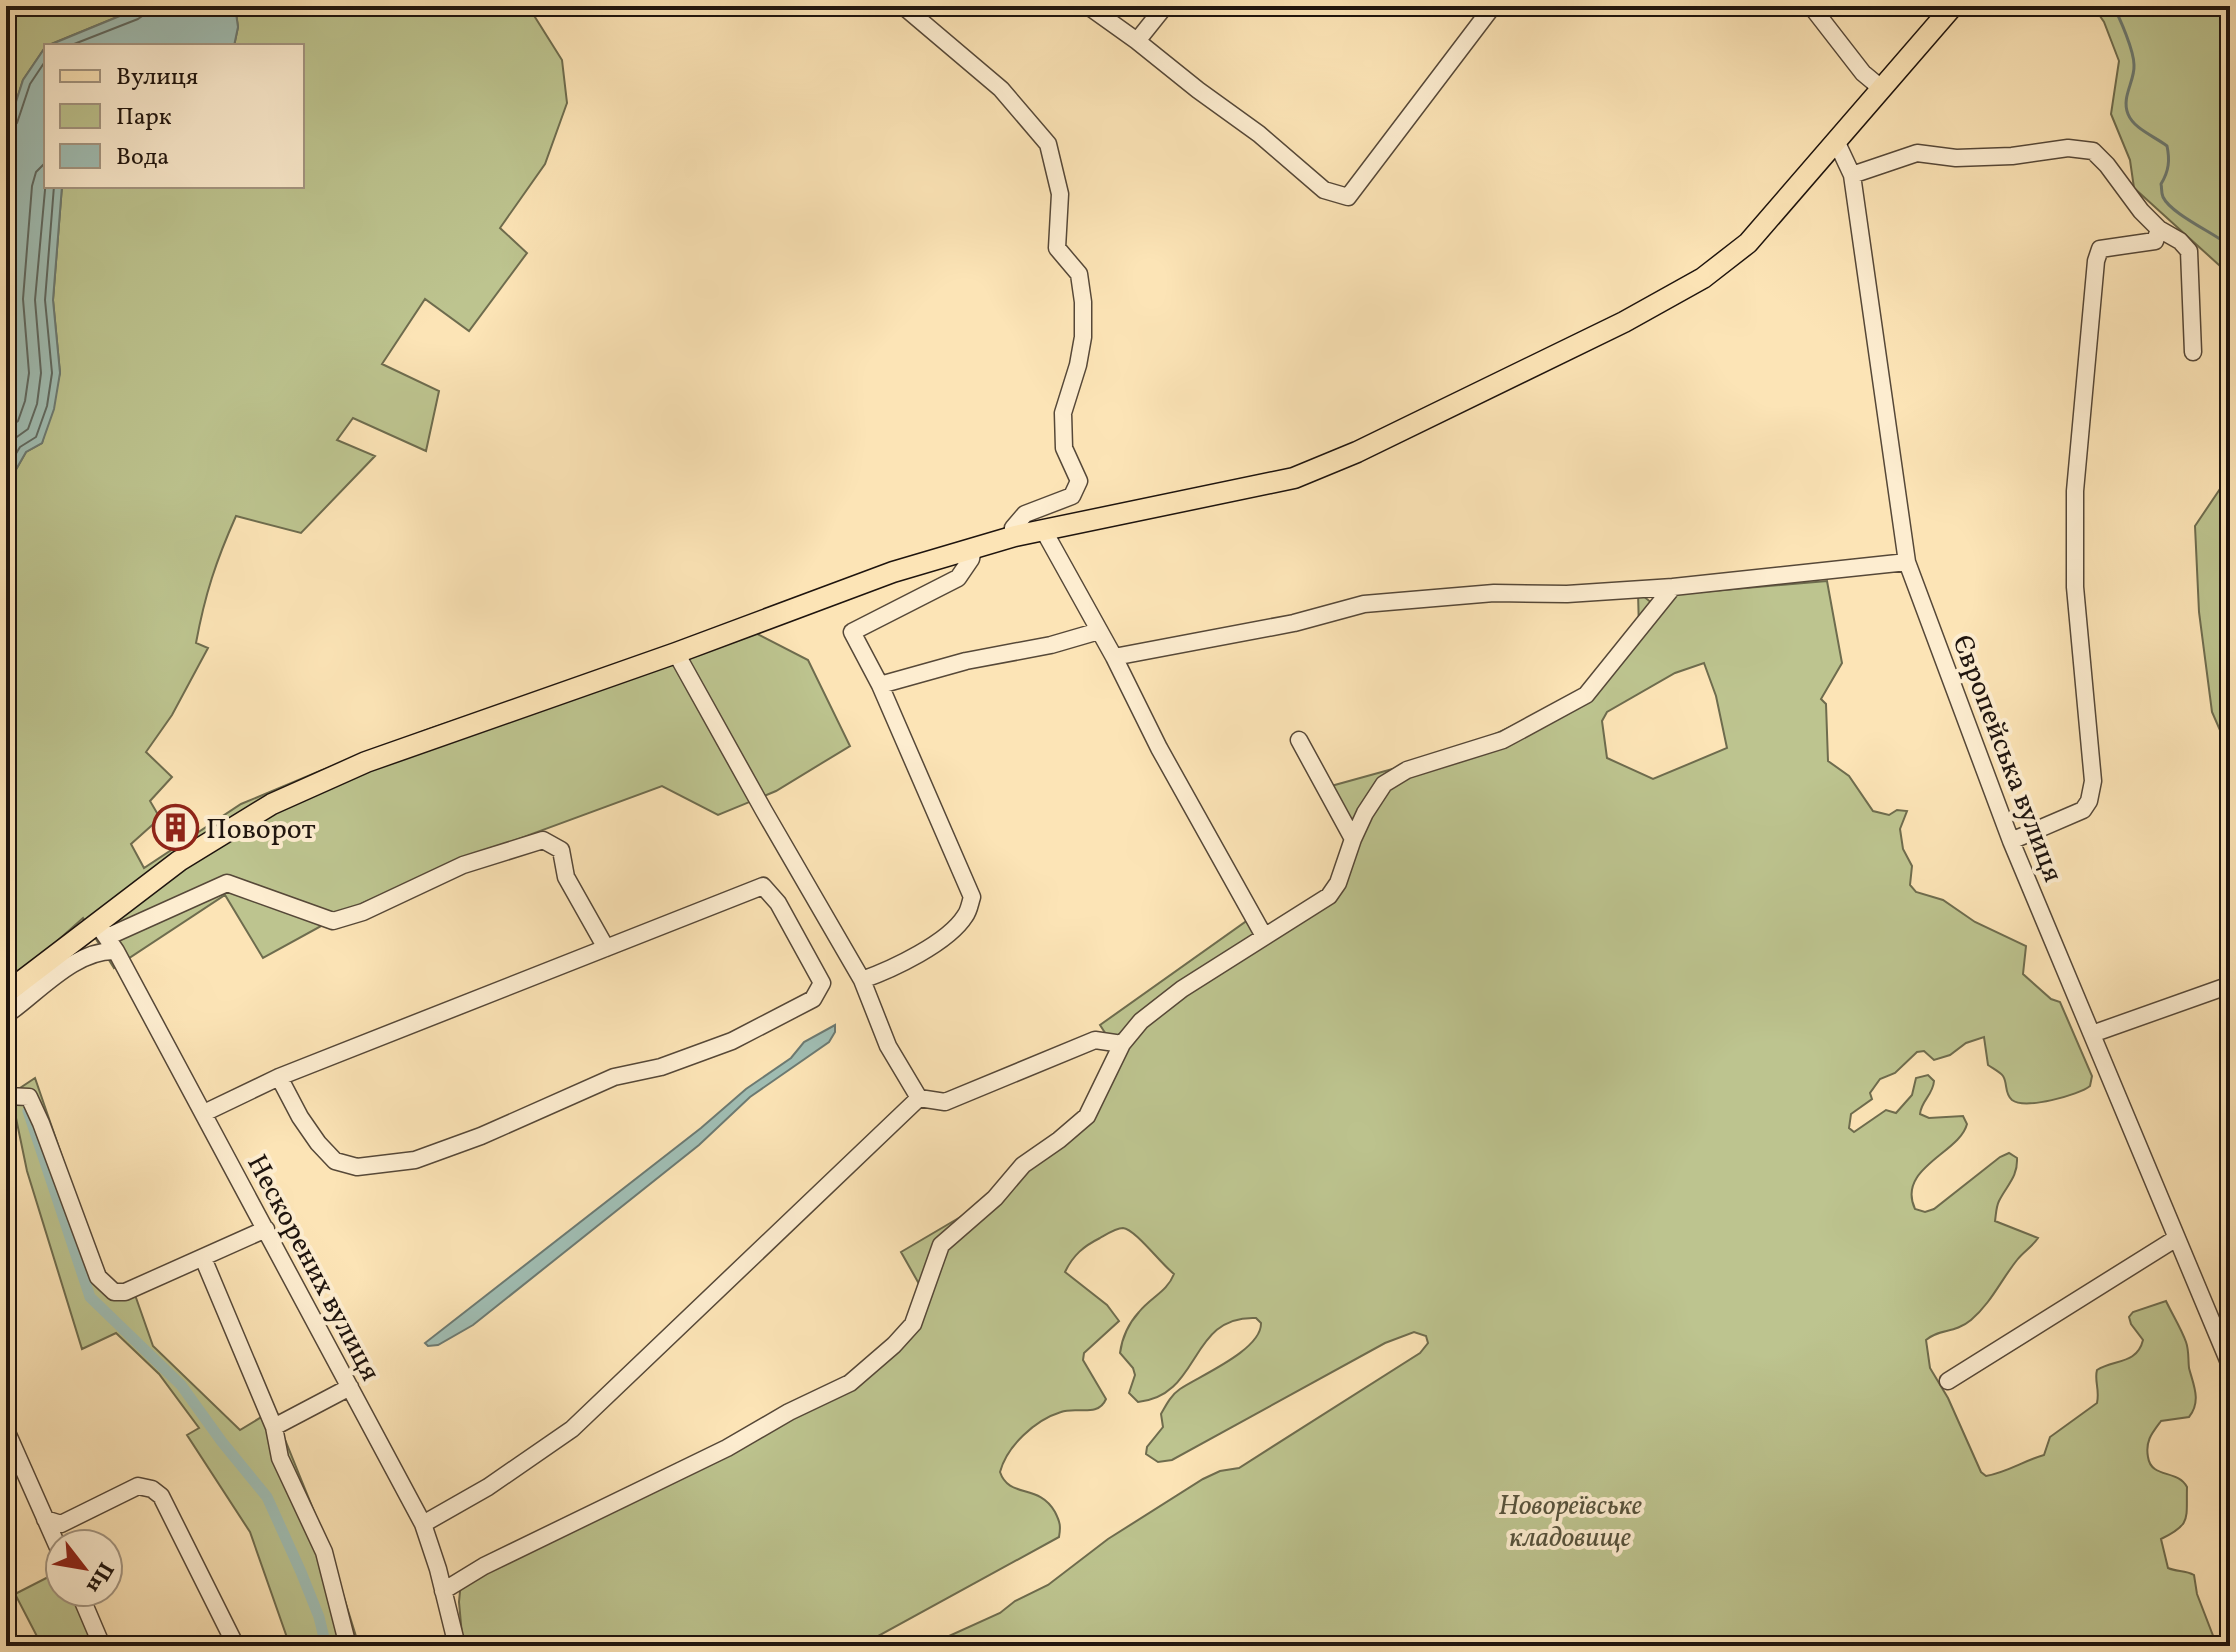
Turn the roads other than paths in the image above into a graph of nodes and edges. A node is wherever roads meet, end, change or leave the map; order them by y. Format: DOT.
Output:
graph roads {
  1 [pos="903,6"];
  2 [pos="1088,6"];
  3 [pos="1165,6"];
  4 [pos="1493,6"];
  5 [pos="1811,6"];
  6 [pos="1953,6"];
  7 [pos="1137,41"];
  8 [pos="1881,88"];
  9 [pos="1837,143"];
  10 [pos="1852,175"];
  11 [pos="2159,229"];
  12 [pos="2193,352"];
  13 [pos="1044,531"];
  14 [pos="1015,536"];
  15 [pos="973,549"];
  16 [pos="1907,562"];
  17 [pos="1673,587"];
  18 [pos="1099,631"];
  19 [pos="676,653"];
  20 [pos="1114,657"];
  21 [pos="880,685"];
  22 [pos="1299,740"];
  23 [pos="1353,839"];
  24 [pos="2011,841"];
  25 [pos="1264,936"];
  26 [pos="107,938"];
  27 [pos="606,948"];
  28 [pos="862,980"];
  29 [pos="2230,985"];
  30 [pos="6,993"];
  31 [pos="6,1015"];
  32 [pos="2092,1034"];
  33 [pos="1122,1044"];
  34 [pos="279,1077"];
  35 [pos="6,1096"];
  36 [pos="919,1098"];
  37 [pos="204,1113"];
  38 [pos="266,1229"];
  39 [pos="2175,1239"];
  40 [pos="203,1258"];
  41 [pos="2230,1365"];
  42 [pos="1948,1381"];
  43 [pos="350,1387"];
  44 [pos="274,1427"];
  45 [pos="6,1430"];
  46 [pos="45,1519"];
  47 [pos="423,1524"];
  48 [pos="49,1528"];
  49 [pos="443,1591"];
  50 [pos="86,1608"];
  51 [pos="102,1646"];
  52 [pos="236,1646"];
  53 [pos="348,1646"];
  54 [pos="457,1646"];
  1 -- 14 [label="street"];
  2 -- 7 [label="street"];
  3 -- 7 [label="street"];
  4 -- 7 [label="street"];
  5 -- 8 [label="street"];
  6 -- 8 [label="main road"];
  8 -- 9 [label="main road"];
  9 -- 10 [label="street, Європейська вулиця"];
  9 -- 13 [label="main road"];
  10 -- 11 [label="street"];
  10 -- 16 [label="street, Європейська вулиця"];
  11 -- 12 [label="street"];
  11 -- 24 [label="street"];
  13 -- 14 [label="main road"];
  13 -- 18 [label="street"];
  14 -- 15 [label="main road"];
  15 -- 19 [label="main road"];
  15 -- 21 [label="street"];
  16 -- 17 [label="street"];
  16 -- 24 [label="street, Європейська вулиця"];
  17 -- 20 [label="street"];
  17 -- 23 [label="street"];
  18 -- 20 [label="street"];
  18 -- 21 [label="street"];
  19 -- 26 [label="main road"];
  19 -- 28 [label="street"];
  20 -- 25 [label="street"];
  21 -- 28 [label="street"];
  22 -- 23 [label="street"];
  23 -- 25 [label="street"];
  24 -- 32 [label="street, Європейська вулиця"];
  25 -- 33 [label="street"];
  26 -- 27 [label="street"];
  26 -- 30 [label="main road"];
  26 -- 31 [label="street"];
  26 -- 37 [label="street, Нескорених вулиця"];
  27 -- 34 [label="street"];
  27 -- 34 [label="street"];
  28 -- 36 [label="street"];
  29 -- 32 [label="street"];
  32 -- 39 [label="street, Європейська вулиця"];
  33 -- 36 [label="street"];
  33 -- 49 [label="street"];
  34 -- 37 [label="street"];
  35 -- 40 [label="street"];
  36 -- 47 [label="street"];
  37 -- 38 [label="street, Нескорених вулиця"];
  38 -- 40 [label="street"];
  38 -- 43 [label="street, Нескорених вулиця"];
  39 -- 41 [label="street, Європейська вулиця"];
  39 -- 42 [label="street"];
  40 -- 44 [label="street"];
  43 -- 44 [label="street"];
  43 -- 47 [label="street, Нескорених вулиця"];
  44 -- 53 [label="street"];
  45 -- 46 [label="street"];
  46 -- 48 [label="street"];
  46 -- 52 [label="street"];
  47 -- 49 [label="street, Нескорених вулиця"];
  49 -- 54 [label="street, Нескорених вулиця"];
  50 -- 51 [label="street"];
}
